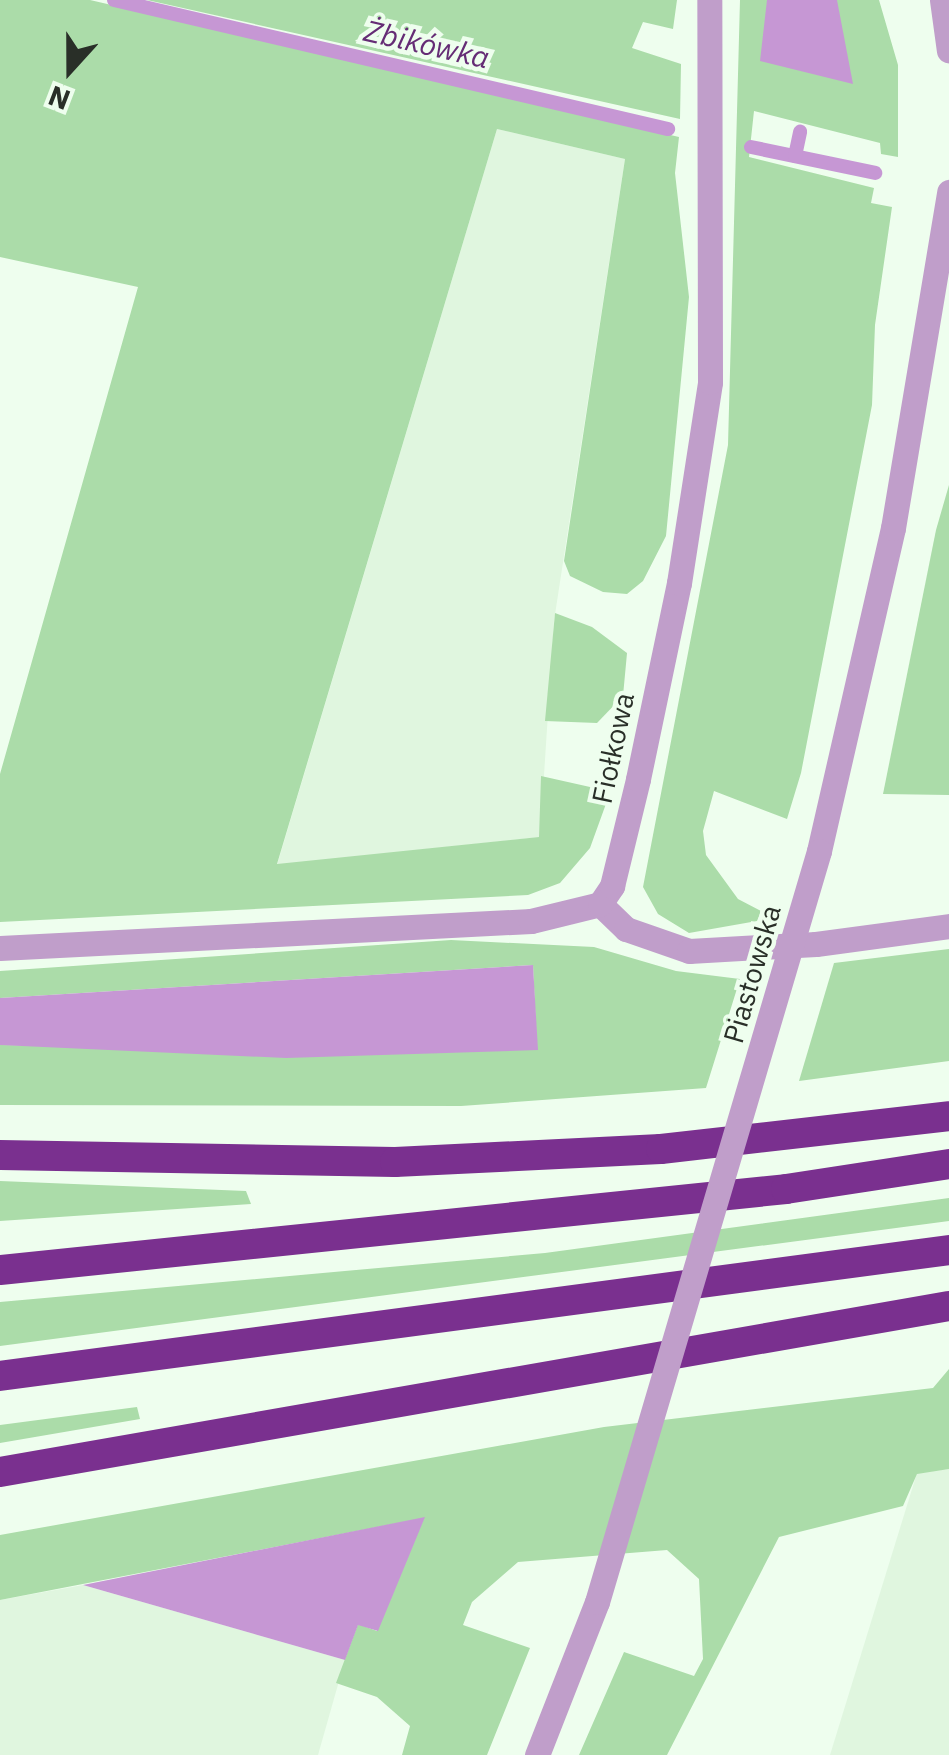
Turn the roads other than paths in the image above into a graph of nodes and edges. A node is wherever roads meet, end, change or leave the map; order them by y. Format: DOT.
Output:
graph roads {
  1 [pos="709,0"];
  2 [pos="942,0"];
  3 [pos="949,52"];
  4 [pos="949,192"];
  5 [pos="600,904"];
  6 [pos="949,926"];
  7 [pos="0,948"];
  8 [pos="949,1116"];
  9 [pos="0,1154"];
  10 [pos="949,1164"];
  11 [pos="949,1250"];
  12 [pos="0,1270"];
  13 [pos="949,1306"];
  14 [pos="0,1376"];
  15 [pos="0,1472"];
  16 [pos="536,1755"];
  1 -- 5 [label="street, Fiołkowa"];
  2 -- 3 [label="street"];
  4 -- 16 [label="street, Piastowska, bridge"];
  5 -- 6 [label="street"];
  5 -- 7 [label="street"];
  8 -- 9 [label="highway"];
  10 -- 12 [label="highway"];
  11 -- 14 [label="highway"];
  13 -- 15 [label="highway"];
}
